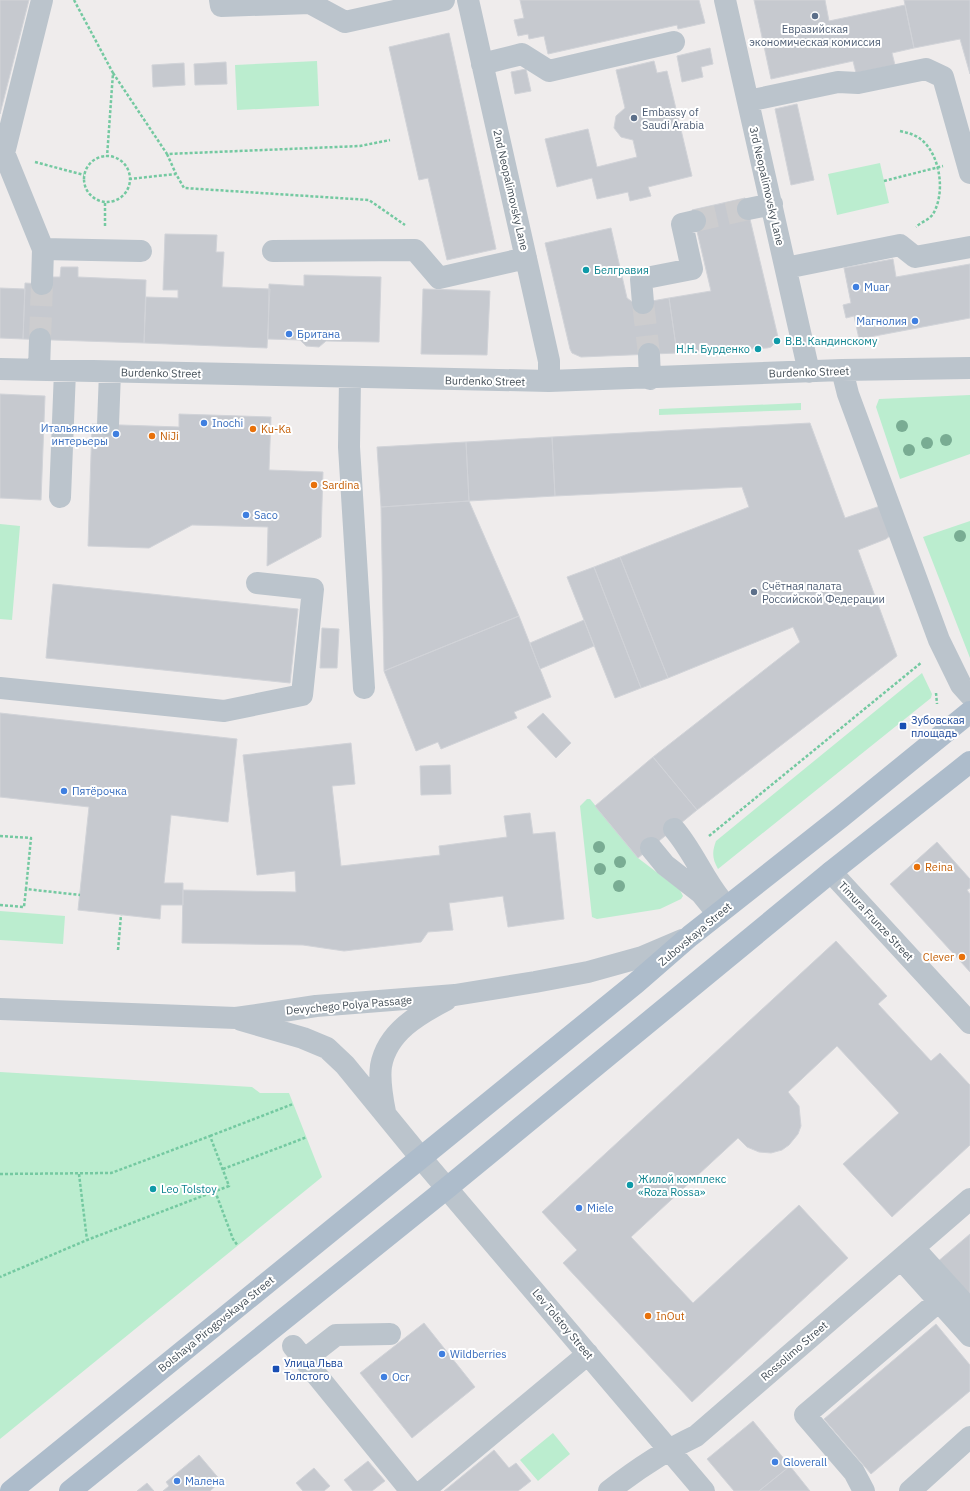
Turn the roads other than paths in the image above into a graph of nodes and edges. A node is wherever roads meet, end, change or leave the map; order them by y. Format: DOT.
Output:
graph roads {
  1 [pos="42,0"];
  2 [pos="220,0"];
  3 [pos="444,0"];
  4 [pos="468,0"];
  5 [pos="725,0"];
  6 [pos="674,42"];
  7 [pos="482,64"];
  8 [pos="748,101"];
  9 [pos="968,161"];
  10 [pos="772,204"];
  11 [pos="748,209"];
  12 [pos="695,221"];
  13 [pos="970,247"];
  14 [pos="43,248"];
  15 [pos="141,251"];
  16 [pos="273,251"];
  17 [pos="526,258"];
  18 [pos="786,268"];
  19 [pos="42,284"];
  20 [pos="643,303"];
  21 [pos="40,339"];
  22 [pos="649,354"];
  23 [pos="0,368"];
  24 [pos="970,368"];
  25 [pos="39,370"];
  26 [pos="842,370"];
  27 [pos="65,371"];
  28 [pos="110,372"];
  29 [pos="809,372"];
  30 [pos="350,378"];
  31 [pos="650,379"];
  32 [pos="549,381"];
  33 [pos="108,425"];
  34 [pos="60,497"];
  35 [pos="257,583"];
  36 [pos="0,688"];
  37 [pos="364,688"];
  38 [pos="970,696"];
  39 [pos="970,712"];
  40 [pos="970,762"];
  41 [pos="674,829"];
  42 [pos="651,848"];
  43 [pos="831,872"];
  44 [pos="722,911"];
  45 [pos="690,936"];
  46 [pos="454,995"];
  47 [pos="0,1009"];
  48 [pos="236,1018"];
  49 [pos="970,1022"];
  50 [pos="385,1113"];
  51 [pos="421,1158"];
  52 [pos="446,1188"];
  53 [pos="970,1199"];
  54 [pos="908,1253"];
  55 [pos="939,1301"];
  56 [pos="970,1310"];
  57 [pos="390,1334"];
  58 [pos="970,1336"];
  59 [pos="588,1354"];
  60 [pos="970,1437"];
  61 [pos="668,1449"];
  62 [pos="11,1491"];
  63 [pos="70,1491"];
  64 [pos="411,1491"];
  65 [pos="423,1491"];
  66 [pos="609,1491"];
  67 [pos="704,1491"];
  68 [pos="864,1491"];
  69 [pos="910,1491"];
  1 -- 14 [label="street"];
  2 -- 3 [label="street"];
  4 -- 7 [label="street, 2nd Neopalimovsky Lane"];
  5 -- 8 [label="street, 3rd Neopalimovsky Lane"];
  6 -- 7 [label="street"];
  7 -- 17 [label="street, 2nd Neopalimovsky Lane"];
  8 -- 9 [label="street"];
  8 -- 10 [label="street, 3rd Neopalimovsky Lane"];
  10 -- 11 [label="street"];
  10 -- 18 [label="street, 3rd Neopalimovsky Lane"];
  12 -- 20 [label="street"];
  13 -- 18 [label="street"];
  14 -- 15 [label="street"];
  14 -- 19 [label="street"];
  16 -- 17 [label="street"];
  17 -- 32 [label="street, 2nd Neopalimovsky Lane"];
  18 -- 29 [label="street, 3rd Neopalimovsky Lane"];
  21 -- 25 [label="street"];
  22 -- 31 [label="street"];
  23 -- 25 [label="street, Burdenko Street"];
  24 -- 26 [label="street, Burdenko Street"];
  25 -- 27 [label="street, Burdenko Street"];
  26 -- 29 [label="street, Burdenko Street"];
  26 -- 38 [label="street"];
  27 -- 28 [label="street, Burdenko Street"];
  27 -- 34 [label="street"];
  28 -- 30 [label="street, Burdenko Street"];
  28 -- 33 [label="street"];
  29 -- 31 [label="street, Burdenko Street"];
  30 -- 32 [label="street, Burdenko Street"];
  30 -- 37 [label="street"];
  31 -- 32 [label="street, Burdenko Street"];
  35 -- 36 [label="street"];
  39 -- 44 [label="main road, Zubovskaya Street"];
  40 -- 43 [label="main road"];
  41 -- 44 [label="street"];
  42 -- 44 [label="street"];
  43 -- 49 [label="street, Timura Frunze Street"];
  43 -- 52 [label="main road"];
  44 -- 45 [label="main road, Zubovskaya Street"];
  45 -- 46 [label="street, Devychego Polya Passage"];
  45 -- 51 [label="main road, Zubovskaya Street"];
  46 -- 48 [label="street, Devychego Polya Passage"];
  46 -- 50 [label="street"];
  47 -- 48 [label="street, Devychego Polya Passage"];
  48 -- 50 [label="street, Lev Tolstoy Street"];
  50 -- 51 [label="street, Lev Tolstoy Street"];
  51 -- 52 [label="street, Lev Tolstoy Street"];
  51 -- 62 [label="main road, Bolshaya Pirogovskaya Street"];
  52 -- 59 [label="street, Lev Tolstoy Street"];
  52 -- 63 [label="main road"];
  53 -- 54 [label="street, Rossolimo Street"];
  54 -- 55 [label="street"];
  54 -- 56 [label="street"];
  54 -- 61 [label="street, Rossolimo Street"];
  55 -- 58 [label="street"];
  55 -- 68 [label="street"];
  57 -- 64 [label="street"];
  59 -- 61 [label="street, Lev Tolstoy Street"];
  59 -- 65 [label="street"];
  60 -- 69 [label="street"];
  61 -- 66 [label="street, Rossolimo Street"];
  61 -- 67 [label="street, Lev Tolstoy Street"];
}
